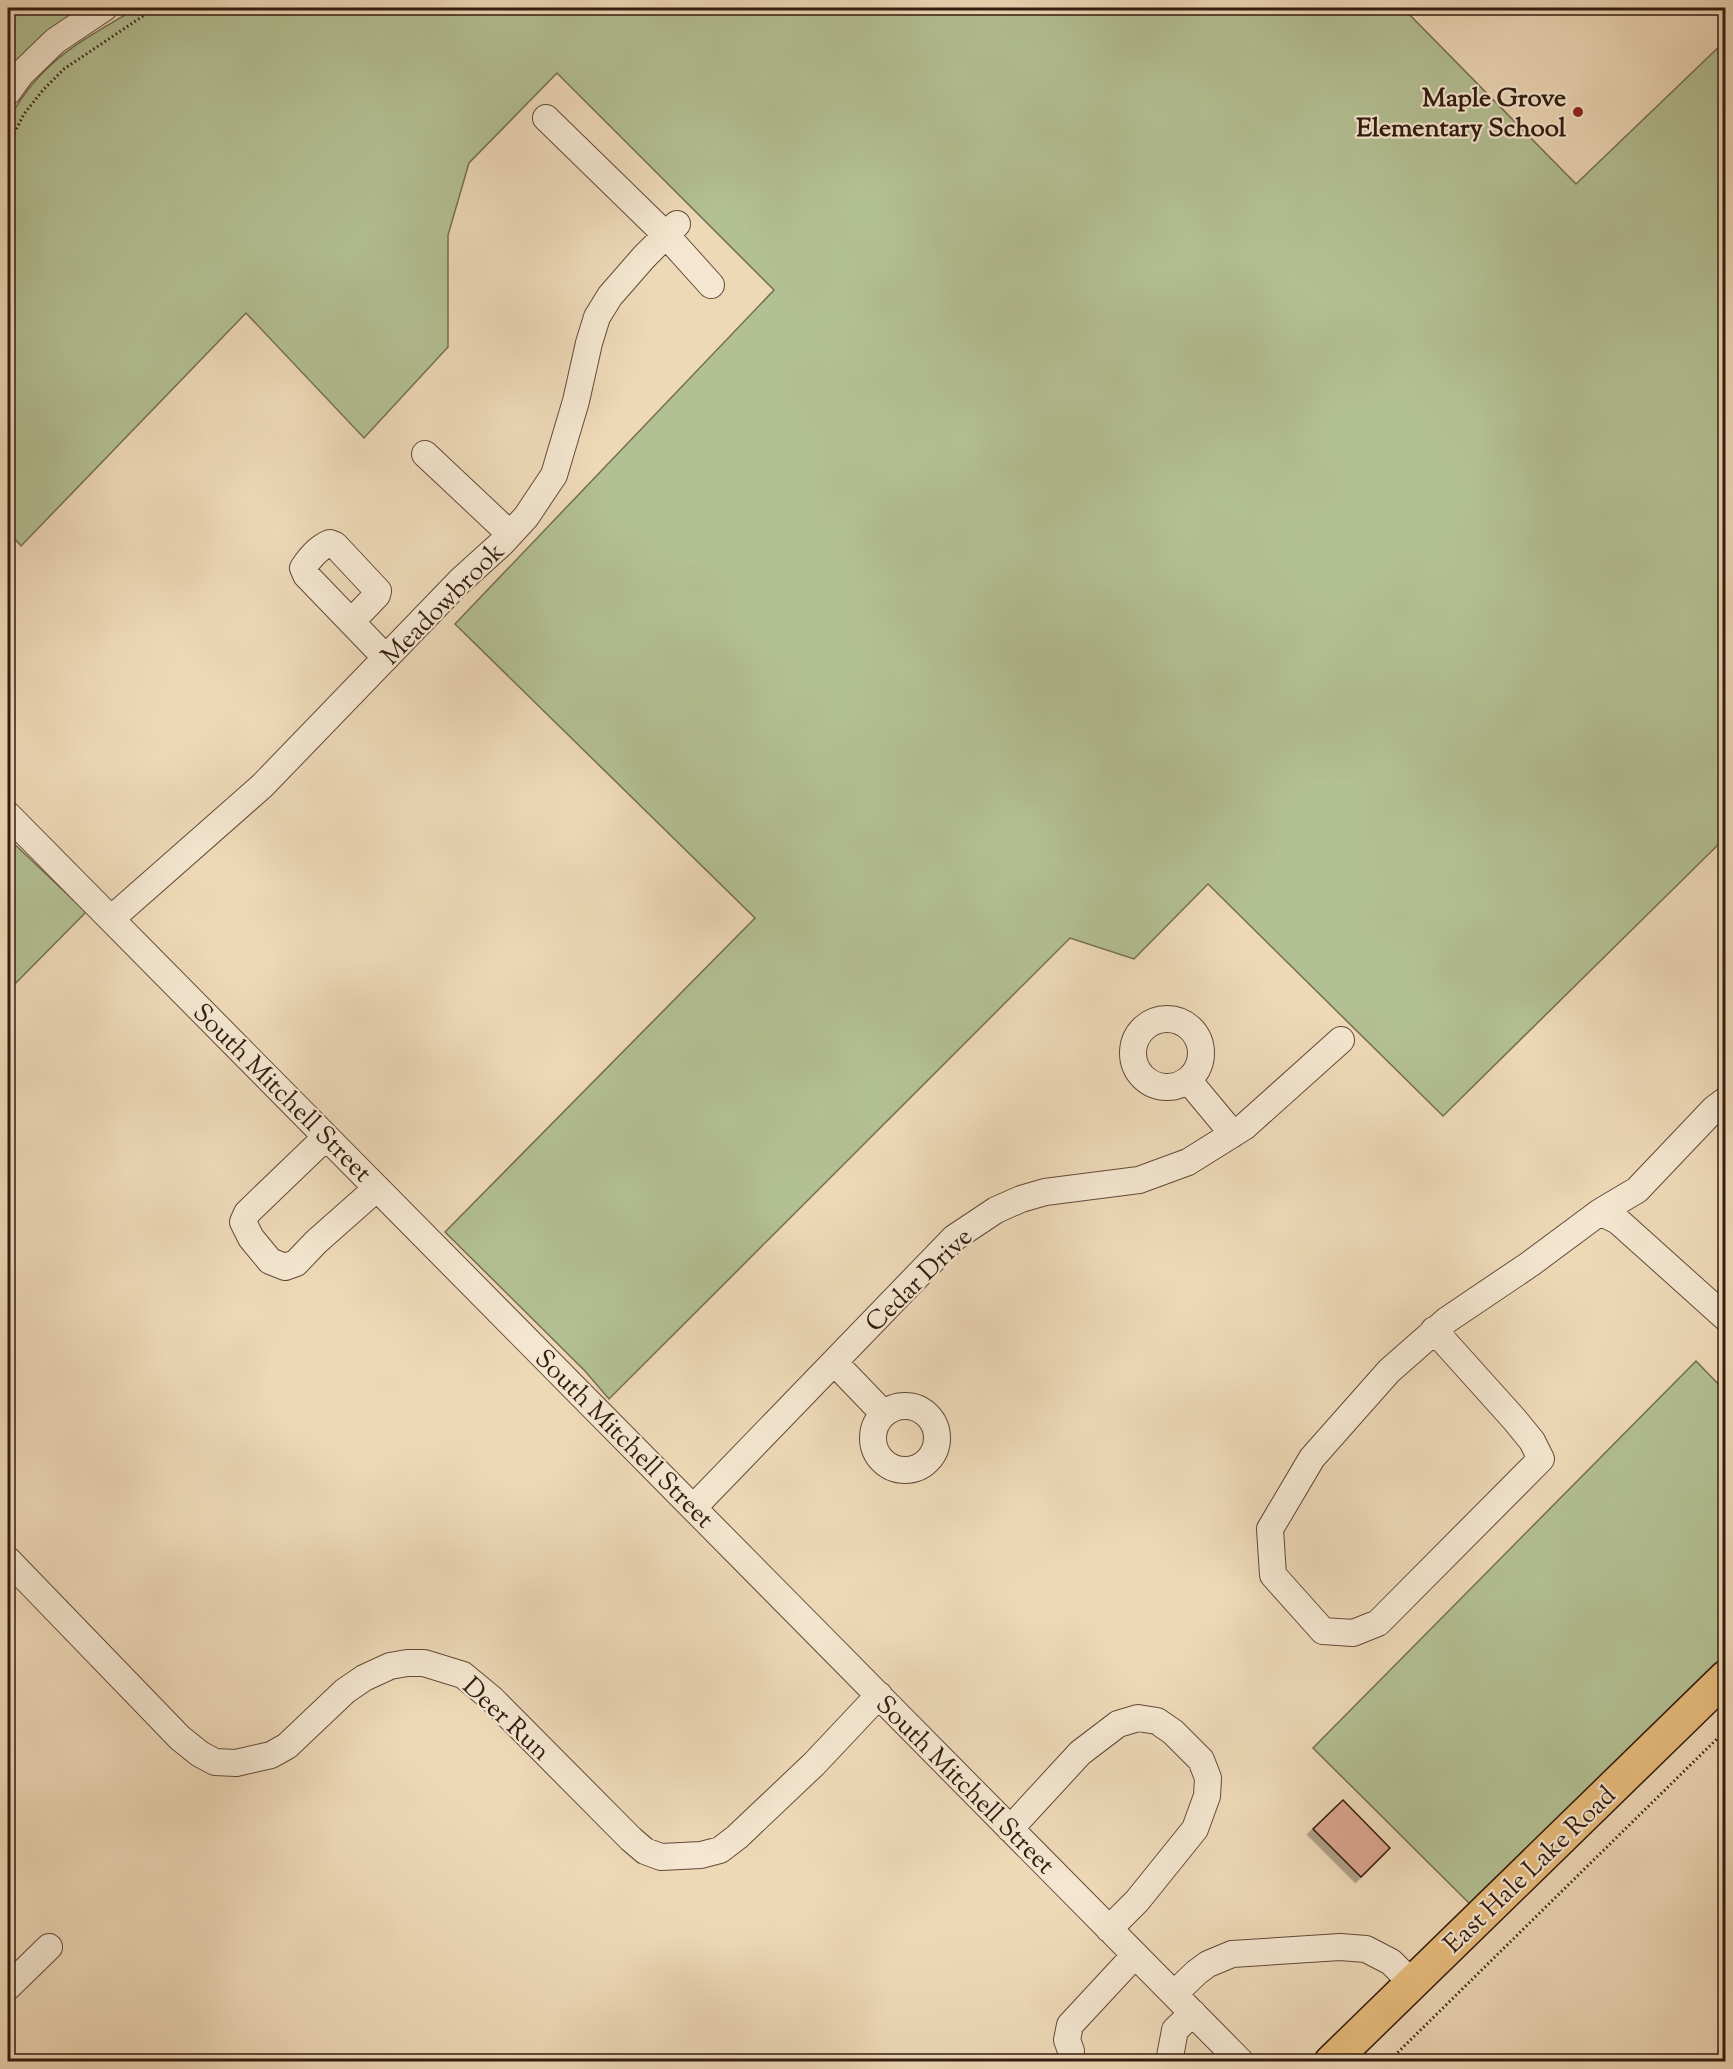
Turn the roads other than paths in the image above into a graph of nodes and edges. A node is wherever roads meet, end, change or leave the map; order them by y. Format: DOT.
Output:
graph roads {
  1 [pos="104,8"];
  2 [pos="8,92"];
  3 [pos="546,118"];
  4 [pos="672,229"];
  5 [pos="711,285"];
  6 [pos="425,454"];
  7 [pos="510,534"];
  8 [pos="351,622"];
  9 [pos="386,658"];
  10 [pos="8,815"];
  11 [pos="111,919"];
  12 [pos="1341,1040"];
  13 [pos="1188,1080"];
  14 [pos="1725,1100"];
  15 [pos="1233,1134"];
  16 [pos="326,1137"];
  17 [pos="376,1188"];
  18 [pos="1600,1212"];
  19 [pos="1725,1318"];
  20 [pos="1434,1330"];
  21 [pos="834,1362"];
  22 [pos="884,1414"];
  23 [pos="694,1507"];
  24 [pos="8,1560"];
  25 [pos="1725,1677"];
  26 [pos="879,1695"];
  27 [pos="1011,1829"];
  28 [pos="1109,1929"];
  29 [pos="49,1947"];
  30 [pos="1135,1955"];
  31 [pos="1413,1983"];
  32 [pos="8,1987"];
  33 [pos="1174,1994"];
  34 [pos="1193,2013"];
  35 [pos="1071,2051"];
  36 [pos="1169,2061"];
  37 [pos="1241,2061"];
  38 [pos="1331,2061"];
  1 -- 2 [label="street"];
  3 -- 4 [label="street"];
  4 -- 5 [label="street"];
  4 -- 7 [label="street, Meadowbrook"];
  6 -- 7 [label="street"];
  7 -- 9 [label="street, Meadowbrook"];
  8 -- 9 [label="street"];
  9 -- 11 [label="street, Meadowbrook"];
  10 -- 11 [label="street, South Mitchell Street"];
  11 -- 16 [label="street, South Mitchell Street"];
  12 -- 15 [label="street, Cedar Drive"];
  13 -- 15 [label="street"];
  14 -- 18 [label="street"];
  15 -- 21 [label="street, Cedar Drive"];
  16 -- 17 [label="street, South Mitchell Street"];
  16 -- 17 [label="street"];
  17 -- 23 [label="street, South Mitchell Street"];
  18 -- 19 [label="street"];
  18 -- 20 [label="street"];
  20 -- 20 [label="street"];
  21 -- 22 [label="street"];
  21 -- 23 [label="street, Cedar Drive"];
  23 -- 26 [label="street, South Mitchell Street"];
  24 -- 26 [label="street, Deer Run"];
  25 -- 31 [label="main road, East Hale Lake Road"];
  26 -- 27 [label="street, South Mitchell Street"];
  27 -- 28 [label="street, South Mitchell Street"];
  27 -- 28 [label="street"];
  28 -- 30 [label="street, South Mitchell Street"];
  29 -- 32 [label="street"];
  30 -- 33 [label="street, South Mitchell Street"];
  30 -- 35 [label="street"];
  31 -- 33 [label="street"];
  31 -- 38 [label="main road, East Hale Lake Road"];
  33 -- 34 [label="street, South Mitchell Street"];
  34 -- 36 [label="street"];
  34 -- 37 [label="street, South Mitchell Street"];
}
